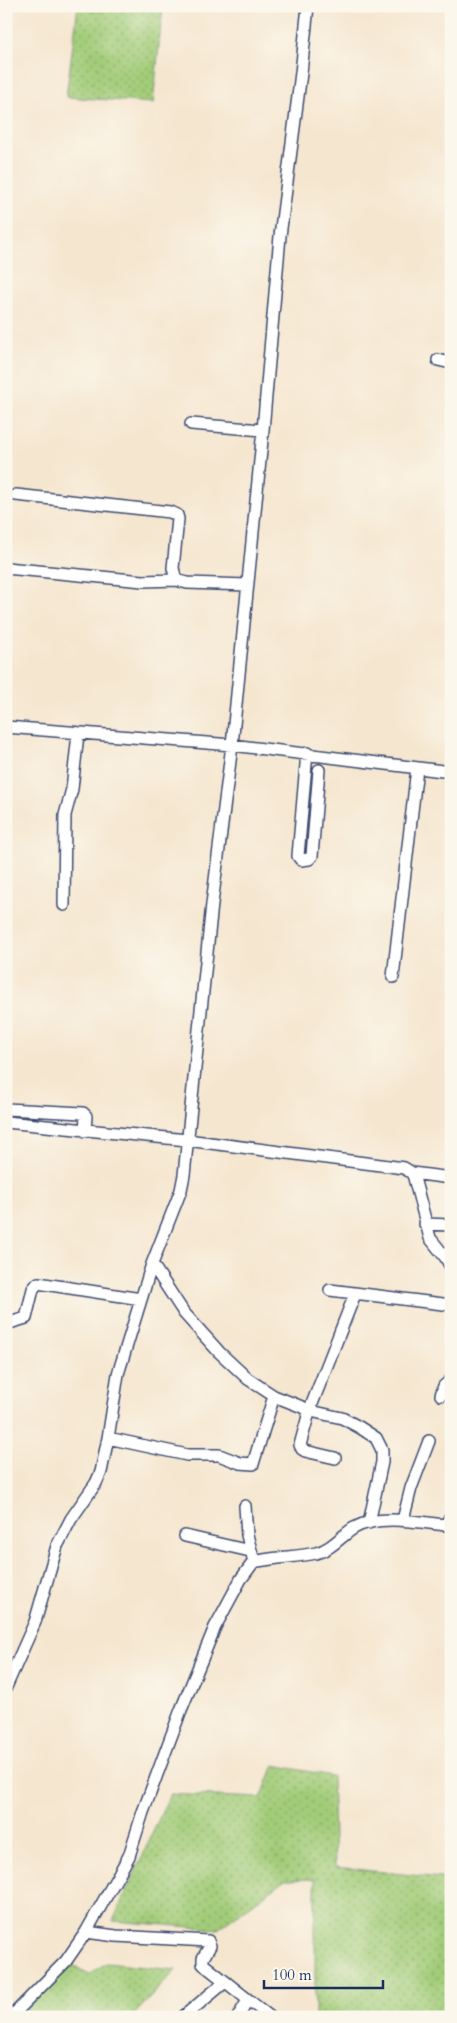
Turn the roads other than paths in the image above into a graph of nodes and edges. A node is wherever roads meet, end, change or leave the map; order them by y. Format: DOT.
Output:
graph roads {
  1 [pos="308,6"];
  2 [pos="438,360"];
  3 [pos="451,363"];
  4 [pos="191,424"];
  5 [pos="264,430"];
  6 [pos="16,495"];
  7 [pos="6,568"];
  8 [pos="176,580"];
  9 [pos="247,585"];
  10 [pos="6,727"];
  11 [pos="78,734"];
  12 [pos="232,745"];
  13 [pos="307,753"];
  14 [pos="417,768"];
  15 [pos="319,770"];
  16 [pos="451,772"];
  17 [pos="64,905"];
  18 [pos="393,977"];
  19 [pos="6,1109"];
  20 [pos="6,1122"];
  21 [pos="85,1131"];
  22 [pos="187,1140"];
  23 [pos="412,1174"];
  24 [pos="451,1178"];
  25 [pos="425,1224"];
  26 [pos="451,1224"];
  27 [pos="152,1264"];
  28 [pos="451,1267"];
  29 [pos="330,1290"];
  30 [pos="355,1294"];
  31 [pos="141,1300"];
  32 [pos="451,1305"];
  33 [pos="6,1324"];
  34 [pos="451,1380"];
  35 [pos="441,1395"];
  36 [pos="274,1396"];
  37 [pos="310,1410"];
  38 [pos="108,1438"];
  39 [pos="429,1441"];
  40 [pos="335,1458"];
  41 [pos="245,1506"];
  42 [pos="403,1520"];
  43 [pos="369,1523"];
  44 [pos="449,1523"];
  45 [pos="185,1536"];
  46 [pos="253,1555"];
  47 [pos="6,1687"];
  48 [pos="86,1932"];
  49 [pos="226,1982"];
  50 [pos="248,2000"];
  51 [pos="11,2017"];
  52 [pos="183,2017"];
  53 [pos="238,2017"];
  54 [pos="270,2017"];
  1 -- 5 [label="street"];
  2 -- 3 [label="street"];
  4 -- 5 [label="street"];
  5 -- 9 [label="street"];
  6 -- 8 [label="street"];
  7 -- 8 [label="street"];
  8 -- 9 [label="street"];
  9 -- 12 [label="street"];
  10 -- 11 [label="street"];
  11 -- 12 [label="street"];
  11 -- 17 [label="street"];
  12 -- 13 [label="street"];
  12 -- 22 [label="street"];
  13 -- 14 [label="street"];
  13 -- 15 [label="street"];
  14 -- 16 [label="street"];
  14 -- 18 [label="street"];
  19 -- 21 [label="street"];
  20 -- 21 [label="street"];
  21 -- 22 [label="street"];
  22 -- 23 [label="street"];
  22 -- 27 [label="street"];
  23 -- 24 [label="street"];
  23 -- 25 [label="street"];
  25 -- 26 [label="street"];
  25 -- 28 [label="street"];
  27 -- 31 [label="street"];
  27 -- 36 [label="street"];
  29 -- 30 [label="street"];
  30 -- 32 [label="street"];
  30 -- 37 [label="street"];
  31 -- 33 [label="street"];
  31 -- 38 [label="street"];
  34 -- 35 [label="street"];
  36 -- 37 [label="street"];
  36 -- 38 [label="street"];
  37 -- 40 [label="street"];
  37 -- 43 [label="street"];
  38 -- 47 [label="street"];
  39 -- 42 [label="street"];
  41 -- 46 [label="street"];
  42 -- 43 [label="street"];
  42 -- 44 [label="street"];
  43 -- 46 [label="street"];
  45 -- 46 [label="street"];
  46 -- 48 [label="street"];
  48 -- 49 [label="street"];
  48 -- 51 [label="street"];
  49 -- 50 [label="street"];
  49 -- 52 [label="street"];
  50 -- 53 [label="street"];
  50 -- 54 [label="street"];
}
